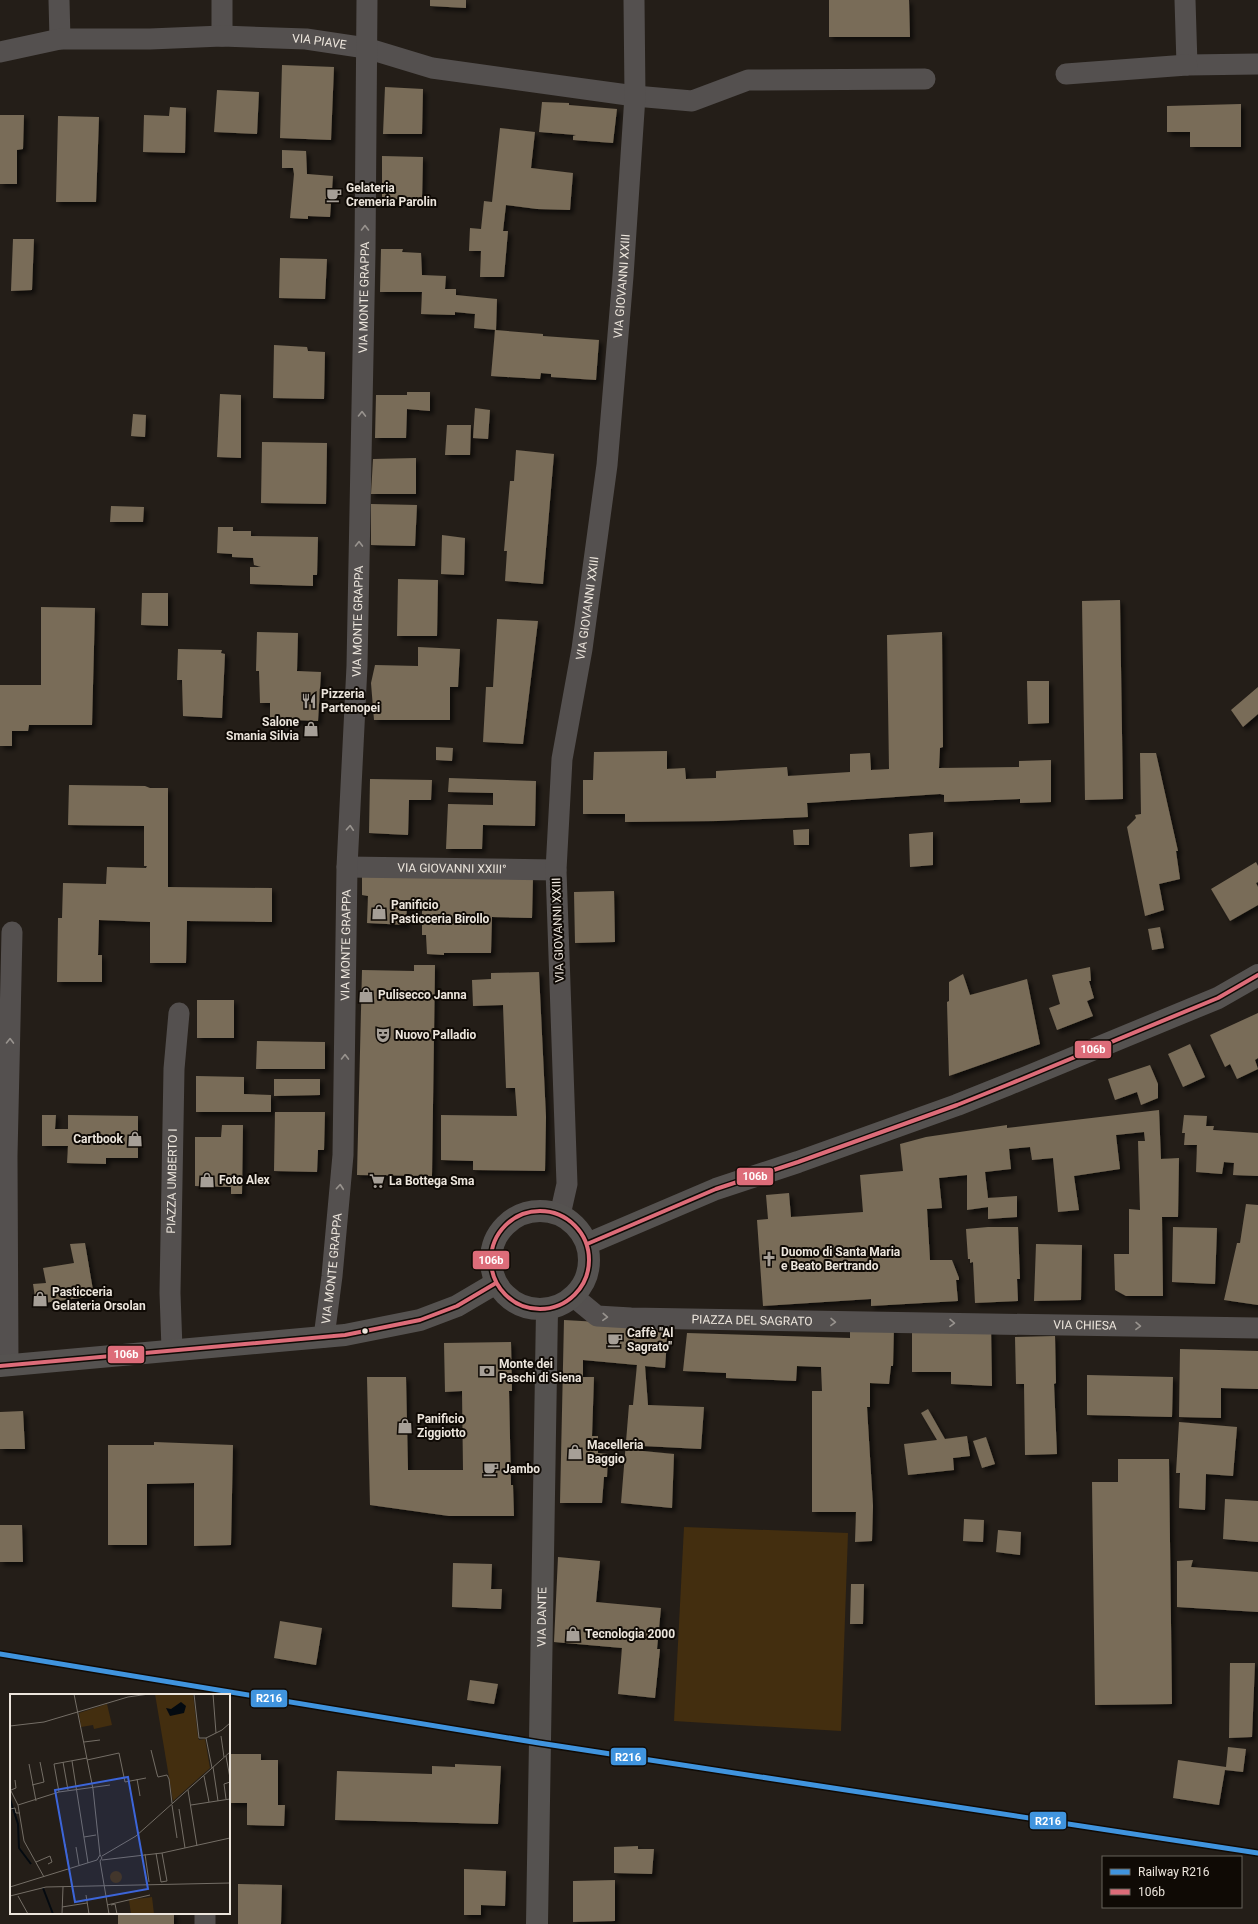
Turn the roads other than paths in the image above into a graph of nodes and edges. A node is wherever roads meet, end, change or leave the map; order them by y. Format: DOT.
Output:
graph roads {
  1 [pos="59,0"];
  2 [pos="222,0"];
  3 [pos="367,0"];
  4 [pos="634,0"];
  5 [pos="1185,0"];
  6 [pos="222,36"];
  7 [pos="60,40"];
  8 [pos="366,48"];
  9 [pos="0,52"];
  10 [pos="1258,64"];
  11 [pos="1187,65"];
  12 [pos="1066,74"];
  13 [pos="925,79"];
  14 [pos="635,96"];
  15 [pos="347,867"];
  16 [pos="556,870"];
  17 [pos="12,932"];
  18 [pos="1258,975"];
  19 [pos="179,1013"];
  20 [pos="560,1215"];
  21 [pos="587,1244"];
  22 [pos="496,1283"];
  23 [pos="574,1297"];
  24 [pos="546,1310"];
  25 [pos="913,1322"];
  26 [pos="1258,1328"];
  27 [pos="324,1337"];
  28 [pos="172,1349"];
  29 [pos="4,1365"];
  30 [pos="537,1924"];
  1 -- 7 [label="street"];
  2 -- 6 [label="street"];
  3 -- 8 [label="street, VIA MONTE GRAPPA"];
  4 -- 14 [label="street, VIA GIOVANNI XXIII"];
  5 -- 11 [label="street"];
  6 -- 7 [label="street, VIA PIAVE"];
  6 -- 8 [label="street, VIA PIAVE"];
  7 -- 9 [label="street, VIA PIAVE"];
  8 -- 14 [label="street, VIA PIAVE"];
  15 -- 8 [label="street, VIA MONTE GRAPPA, one-way"];
  10 -- 11 [label="street"];
  11 -- 12 [label="street"];
  13 -- 14 [label="street, VIA PIAVE"];
  14 -- 16 [label="street, VIA GIOVANNI XXIII"];
  15 -- 16 [label="street, VIA GIOVANNI XXIII°"];
  27 -- 15 [label="street, VIA MONTE GRAPPA, one-way"];
  16 -- 20 [label="street, VIA GIOVANNI XXIII"];
  29 -- 17 [label="street, one-way"];
  18 -- 21 [label="main road"];
  19 -- 28 [label="street, PIAZZA UMBERTO I"];
  20 -- 21 [label="main road"];
  20 -- 22 [label="main road"];
  21 -- 23 [label="main road"];
  22 -- 24 [label="main road"];
  22 -- 27 [label="main road"];
  23 -- 24 [label="main road"];
  23 -- 25 [label="street, PIAZZA DEL SAGRATO, one-way"];
  24 -- 30 [label="main road, VIA DANTE"];
  25 -- 26 [label="street, VIA CHIESA, one-way"];
  27 -- 28 [label="main road"];
  28 -- 29 [label="main road"];
}
